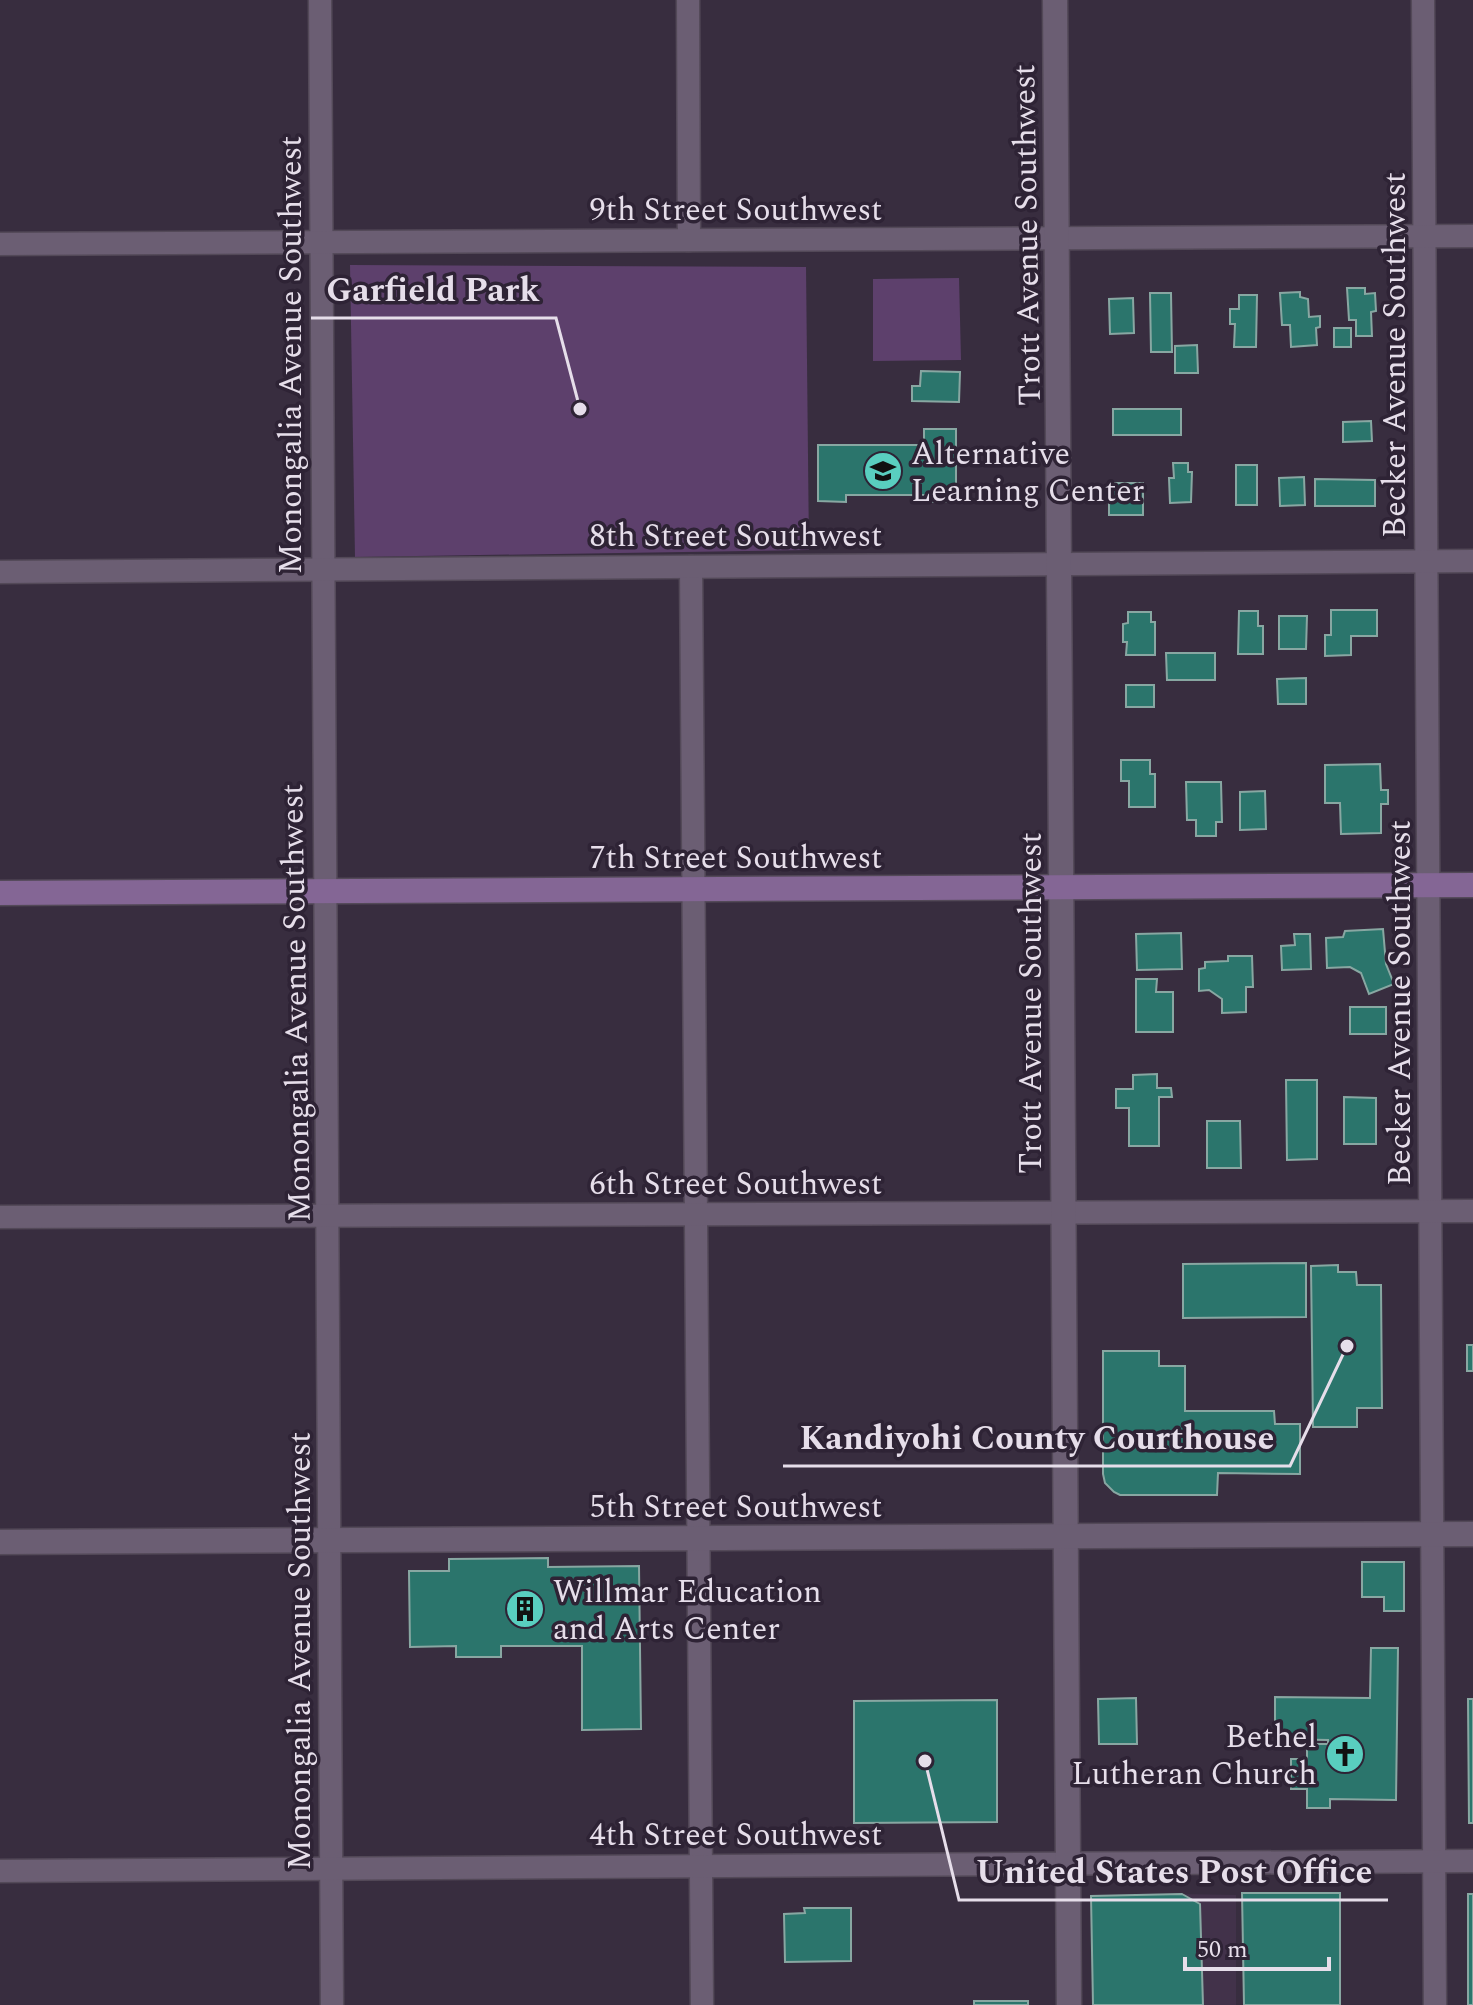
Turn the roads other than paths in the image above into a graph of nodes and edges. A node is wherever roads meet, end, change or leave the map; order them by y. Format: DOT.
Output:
graph roads {
  1 [pos="320,0"];
  2 [pos="688,0"];
  3 [pos="1055,0"];
  4 [pos="1423,0"];
  5 [pos="1473,236"];
  6 [pos="1425,237"];
  7 [pos="689,240"];
  8 [pos="1059,240"];
  9 [pos="322,243"];
  10 [pos="0,244"];
  11 [pos="1427,561"];
  12 [pos="1473,561"];
  13 [pos="1060,566"];
  14 [pos="691,567"];
  15 [pos="323,568"];
  16 [pos="0,572"];
  17 [pos="1431,885"];
  18 [pos="1473,885"];
  19 [pos="692,888"];
  20 [pos="1060,888"];
  21 [pos="0,893"];
  22 [pos="325,893"];
  23 [pos="1432,1211"];
  24 [pos="1473,1211"];
  25 [pos="1063,1212"];
  26 [pos="697,1215"];
  27 [pos="329,1216"];
  28 [pos="0,1217"];
  29 [pos="1432,1534"];
  30 [pos="1473,1534"];
  31 [pos="1065,1536"];
  32 [pos="699,1538"];
  33 [pos="331,1540"];
  34 [pos="0,1542"];
  35 [pos="1473,1861"];
  36 [pos="1435,1862"];
  37 [pos="1068,1864"];
  38 [pos="701,1866"];
  39 [pos="332,1868"];
  40 [pos="0,1871"];
  41 [pos="332,2005"];
  42 [pos="702,2005"];
  43 [pos="1069,2005"];
  44 [pos="1435,2005"];
  1 -- 9 [label="street, Monongalia Avenue Southwest"];
  2 -- 7 [label="street"];
  3 -- 8 [label="street, Trott Avenue Southwest"];
  4 -- 6 [label="street, Becker Avenue Southwest"];
  5 -- 6 [label="street, 9th Street Southwest"];
  6 -- 8 [label="street, 9th Street Southwest"];
  6 -- 11 [label="street, Becker Avenue Southwest"];
  7 -- 8 [label="street, 9th Street Southwest"];
  7 -- 9 [label="street, 9th Street Southwest"];
  8 -- 13 [label="street, Trott Avenue Southwest"];
  9 -- 10 [label="street, 9th Street Southwest"];
  9 -- 15 [label="street, Monongalia Avenue Southwest"];
  11 -- 12 [label="street, 8th Street Southwest"];
  11 -- 13 [label="street, 8th Street Southwest"];
  11 -- 17 [label="street, Becker Avenue Southwest"];
  13 -- 14 [label="street, 8th Street Southwest"];
  13 -- 20 [label="street, Trott Avenue Southwest"];
  14 -- 15 [label="street, 8th Street Southwest"];
  14 -- 19 [label="street"];
  15 -- 16 [label="street, 8th Street Southwest"];
  15 -- 22 [label="street, Monongalia Avenue Southwest"];
  17 -- 18 [label="main road, 7th Street Southwest"];
  17 -- 20 [label="main road, 7th Street Southwest"];
  17 -- 23 [label="street, Becker Avenue Southwest"];
  19 -- 20 [label="main road, 7th Street Southwest"];
  19 -- 22 [label="main road, 7th Street Southwest"];
  19 -- 26 [label="street"];
  20 -- 25 [label="street, Trott Avenue Southwest"];
  21 -- 22 [label="main road, 7th Street Southwest"];
  22 -- 27 [label="street, Monongalia Avenue Southwest"];
  23 -- 24 [label="street, 6th Street Southwest"];
  23 -- 25 [label="street, 6th Street Southwest"];
  23 -- 29 [label="street, Becker Avenue Southwest"];
  25 -- 26 [label="street, 6th Street Southwest"];
  25 -- 31 [label="street, Trott Avenue Southwest"];
  26 -- 27 [label="street, 6th Street Southwest"];
  26 -- 32 [label="street"];
  27 -- 28 [label="street, 6th Street Southwest"];
  27 -- 33 [label="street, Monongalia Avenue Southwest"];
  29 -- 30 [label="street, 5th Street Southwest"];
  29 -- 31 [label="street, 5th Street Southwest"];
  29 -- 36 [label="street, Becker Avenue Southwest"];
  31 -- 32 [label="street, 5th Street Southwest"];
  31 -- 37 [label="street, Trott Avenue Southwest"];
  32 -- 33 [label="street, 5th Street Southwest"];
  32 -- 38 [label="street"];
  33 -- 34 [label="street, 5th Street Southwest"];
  33 -- 39 [label="street, Monongalia Avenue Southwest"];
  35 -- 36 [label="street, 4th Street Southwest"];
  36 -- 37 [label="street, 4th Street Southwest"];
  36 -- 44 [label="street, Becker Avenue Southwest"];
  37 -- 38 [label="street, 4th Street Southwest"];
  37 -- 43 [label="street, Trott Avenue Southwest"];
  38 -- 39 [label="street, 4th Street Southwest"];
  38 -- 42 [label="street"];
  39 -- 40 [label="street, 4th Street Southwest"];
  39 -- 41 [label="street, Monongalia Avenue Southwest"];
}
